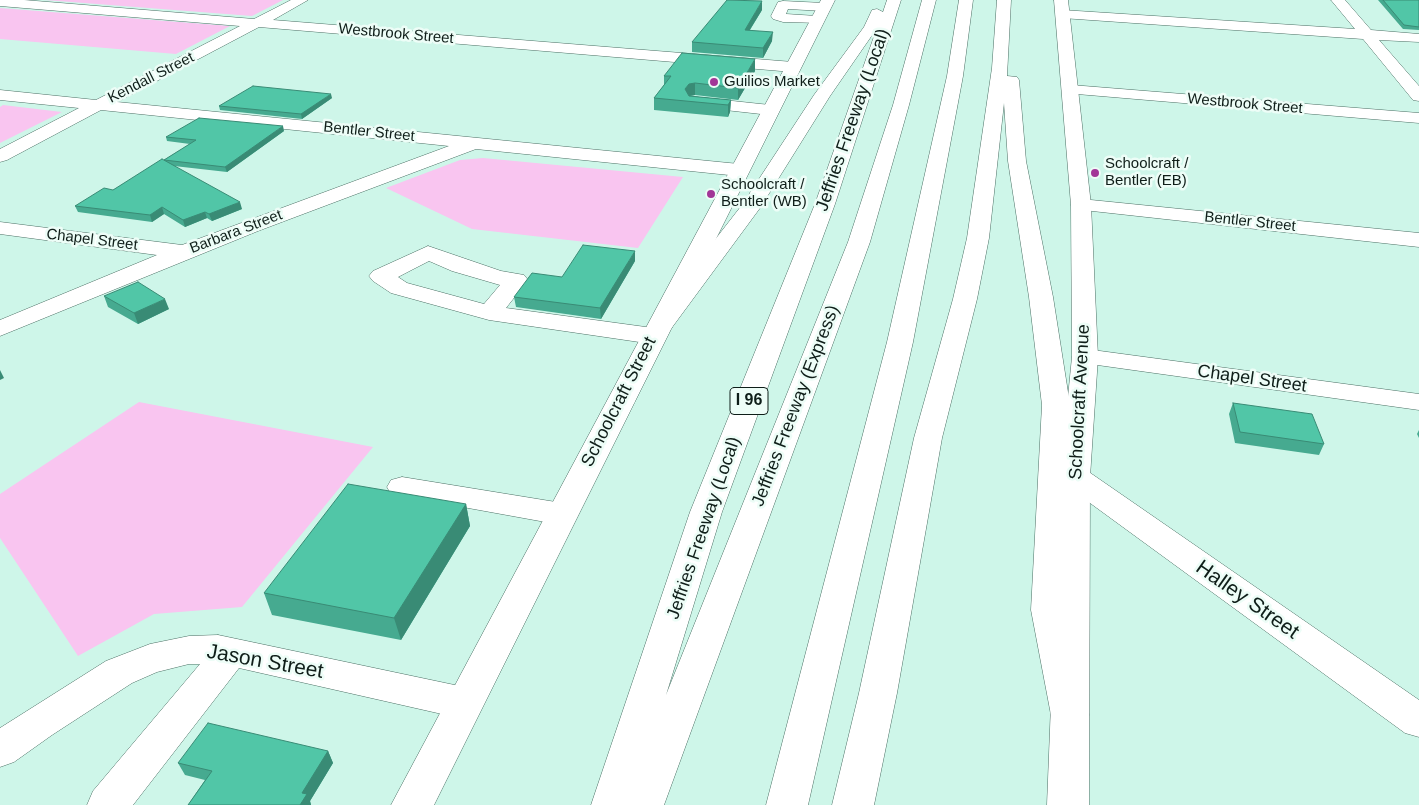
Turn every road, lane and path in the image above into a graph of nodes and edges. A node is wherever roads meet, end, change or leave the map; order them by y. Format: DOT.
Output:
graph roads {
  1 [pos="301,0"];
  2 [pos="882,0"];
  3 [pos="894,0"];
  4 [pos="928,0"];
  5 [pos="966,0"];
  6 [pos="1004,0"];
  7 [pos="1338,0"];
  8 [pos="0,2"];
  9 [pos="826,3"];
  10 [pos="1061,7"];
  11 [pos="817,20"];
  12 [pos="257,23"];
  13 [pos="1002,30"];
  14 [pos="1367,35"];
  15 [pos="1419,38"];
  16 [pos="790,72"];
  17 [pos="1071,90"];
  18 [pos="0,95"];
  19 [pos="1419,96"];
  20 [pos="695,102"];
  21 [pos="99,105"];
  22 [pos="770,110"];
  23 [pos="1419,118"];
  24 [pos="475,143"];
  25 [pos="0,156"];
  26 [pos="739,170"];
  27 [pos="1081,204"];
  28 [pos="0,228"];
  29 [pos="1419,240"];
  30 [pos="185,252"];
  31 [pos="495,307"];
  32 [pos="0,329"];
  33 [pos="653,336"];
  34 [pos="1085,357"];
  35 [pos="1419,402"];
  36 [pos="1075,477"];
  37 [pos="402,486"];
  38 [pos="562,514"];
  39 [pos="231,652"];
  40 [pos="464,703"];
  41 [pos="1070,715"];
  42 [pos="1419,722"];
  43 [pos="0,750"];
  44 [pos="108,805"];
  45 [pos="412,805"];
  46 [pos="612,805"];
  47 [pos="644,805"];
  48 [pos="788,805"];
  49 [pos="853,805"];
  50 [pos="1068,805"];
  1 -- 12 [label="main road, Kendall Street"];
  2 -- 33 [label="main road"];
  3 -- 46 [label="main road, Jeffries Freeway (Local) / I 96"];
  4 -- 47 [label="main road, Jeffries Freeway (Express) / I 96"];
  5 -- 48 [label="main road"];
  6 -- 13 [label="main road"];
  7 -- 14 [label="main road"];
  8 -- 12 [label="main road, Westbrook Street"];
  9 -- 11 [label="main road, Schoolcraft Street"];
  9 -- 11 [label="main road"];
  10 -- 14 [label="main road"];
  10 -- 17 [label="main road, Schoolcraft Avenue"];
  11 -- 16 [label="main road, Schoolcraft Street"];
  12 -- 16 [label="main road, Westbrook Street"];
  12 -- 21 [label="main road, Kendall Street"];
  13 -- 41 [label="main road"];
  13 -- 49 [label="main road"];
  14 -- 15 [label="main road"];
  14 -- 19 [label="main road"];
  16 -- 22 [label="main road, Schoolcraft Street"];
  17 -- 23 [label="main road, Westbrook Street"];
  17 -- 27 [label="main road, Schoolcraft Avenue"];
  18 -- 21 [label="main road, Bentler Street"];
  20 -- 22 [label="main road"];
  21 -- 24 [label="main road, Bentler Street"];
  21 -- 25 [label="main road, Kendall Street"];
  22 -- 26 [label="main road, Schoolcraft Street"];
  24 -- 26 [label="main road, Bentler Street"];
  24 -- 30 [label="main road, Barbara Street"];
  26 -- 33 [label="main road, Schoolcraft Street"];
  27 -- 29 [label="main road, Bentler Street"];
  27 -- 34 [label="main road, Schoolcraft Avenue"];
  28 -- 30 [label="main road, Chapel Street"];
  30 -- 32 [label="main road, Barbara Street"];
  31 -- 31 [label="main road"];
  31 -- 33 [label="main road"];
  33 -- 38 [label="main road, Schoolcraft Street"];
  34 -- 35 [label="main road, Chapel Street"];
  34 -- 36 [label="main road, Schoolcraft Avenue"];
  36 -- 41 [label="main road, Schoolcraft Avenue"];
  36 -- 42 [label="main road, Halley Street"];
  37 -- 38 [label="main road"];
  38 -- 40 [label="main road, Schoolcraft Street"];
  39 -- 40 [label="main road, Jason Street"];
  39 -- 43 [label="main road, Jason Street"];
  39 -- 44 [label="main road"];
  40 -- 45 [label="main road, Schoolcraft Street"];
  41 -- 50 [label="main road, Schoolcraft Avenue"];
}
